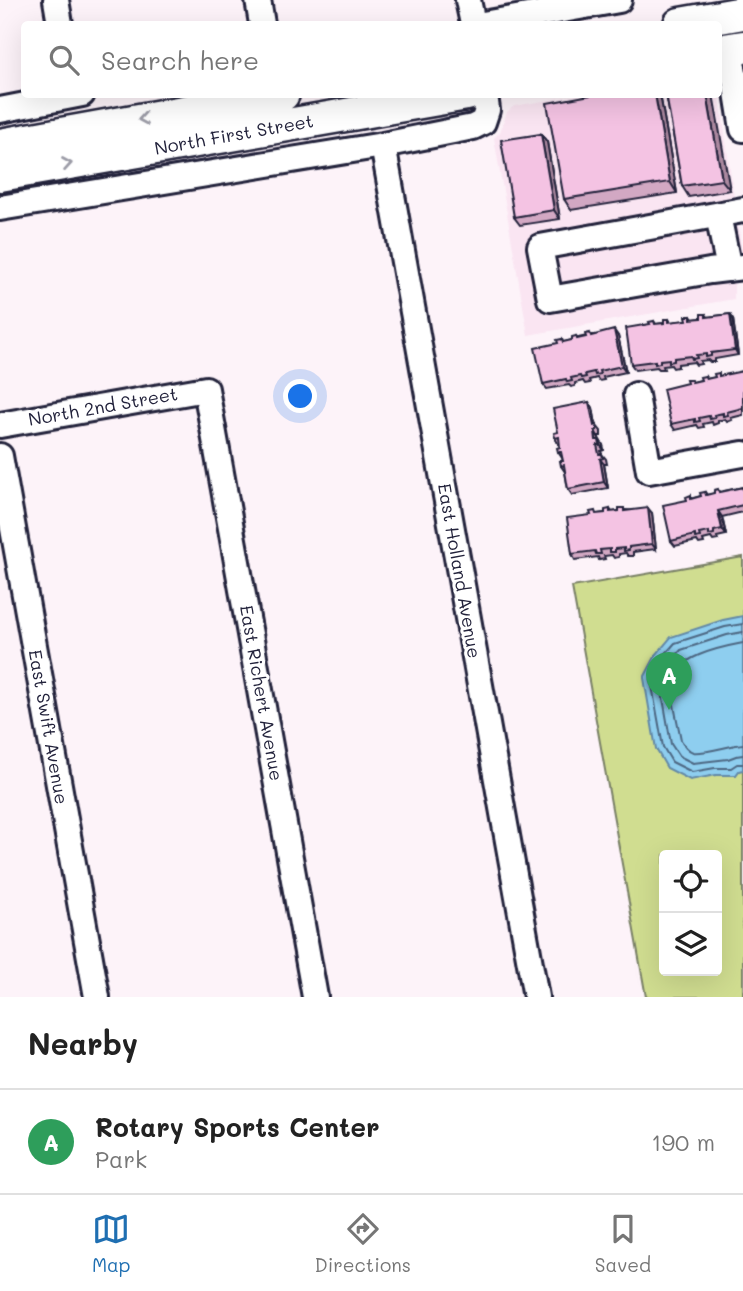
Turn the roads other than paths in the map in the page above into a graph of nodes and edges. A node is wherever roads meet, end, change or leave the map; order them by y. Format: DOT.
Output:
graph roads {
  1 [pos="56,0"];
  2 [pos="258,0"];
  3 [pos="468,0"];
  4 [pos="619,0"];
  5 [pos="743,13"];
  6 [pos="60,21"];
  7 [pos="262,21"];
  8 [pos="472,21"];
  9 [pos="501,21"];
  10 [pos="697,21"];
  11 [pos="730,49"];
  12 [pos="61,98"];
  13 [pos="260,98"];
  14 [pos="444,98"];
  15 [pos="486,98"];
  16 [pos="0,110"];
  17 [pos="743,129"];
  18 [pos="0,145"];
  19 [pos="383,145"];
  20 [pos="0,175"];
  21 [pos="0,208"];
  22 [pos="743,210"];
  23 [pos="719,215"];
  24 [pos="736,268"];
  25 [pos="206,389"];
  26 [pos="636,395"];
  27 [pos="0,425"];
  28 [pos="743,454"];
  29 [pos="0,456"];
  30 [pos="97,997"];
  31 [pos="315,997"];
  32 [pos="536,997"];
  1 -- 6 [label="street"];
  2 -- 7 [label="street"];
  3 -- 8 [label="street"];
  4 -- 9 [label="street"];
  5 -- 10 [label="main road"];
  11 -- 17 [label="street"];
  12 -- 16 [label="street"];
  13 -- 18 [label="main road, North First Street, one-way"];
  20 -- 14 [label="main road, North First Street, one-way"];
  15 -- 19 [label="street"];
  19 -- 21 [label="street"];
  19 -- 32 [label="street, East Holland Avenue"];
  22 -- 23 [label="street"];
  23 -- 24 [label="street"];
  23 -- 24 [label="street"];
  25 -- 27 [label="street, North 2nd Street"];
  25 -- 31 [label="street, East Richert Avenue"];
  26 -- 28 [label="street"];
  29 -- 30 [label="street, East Swift Avenue"];
}
